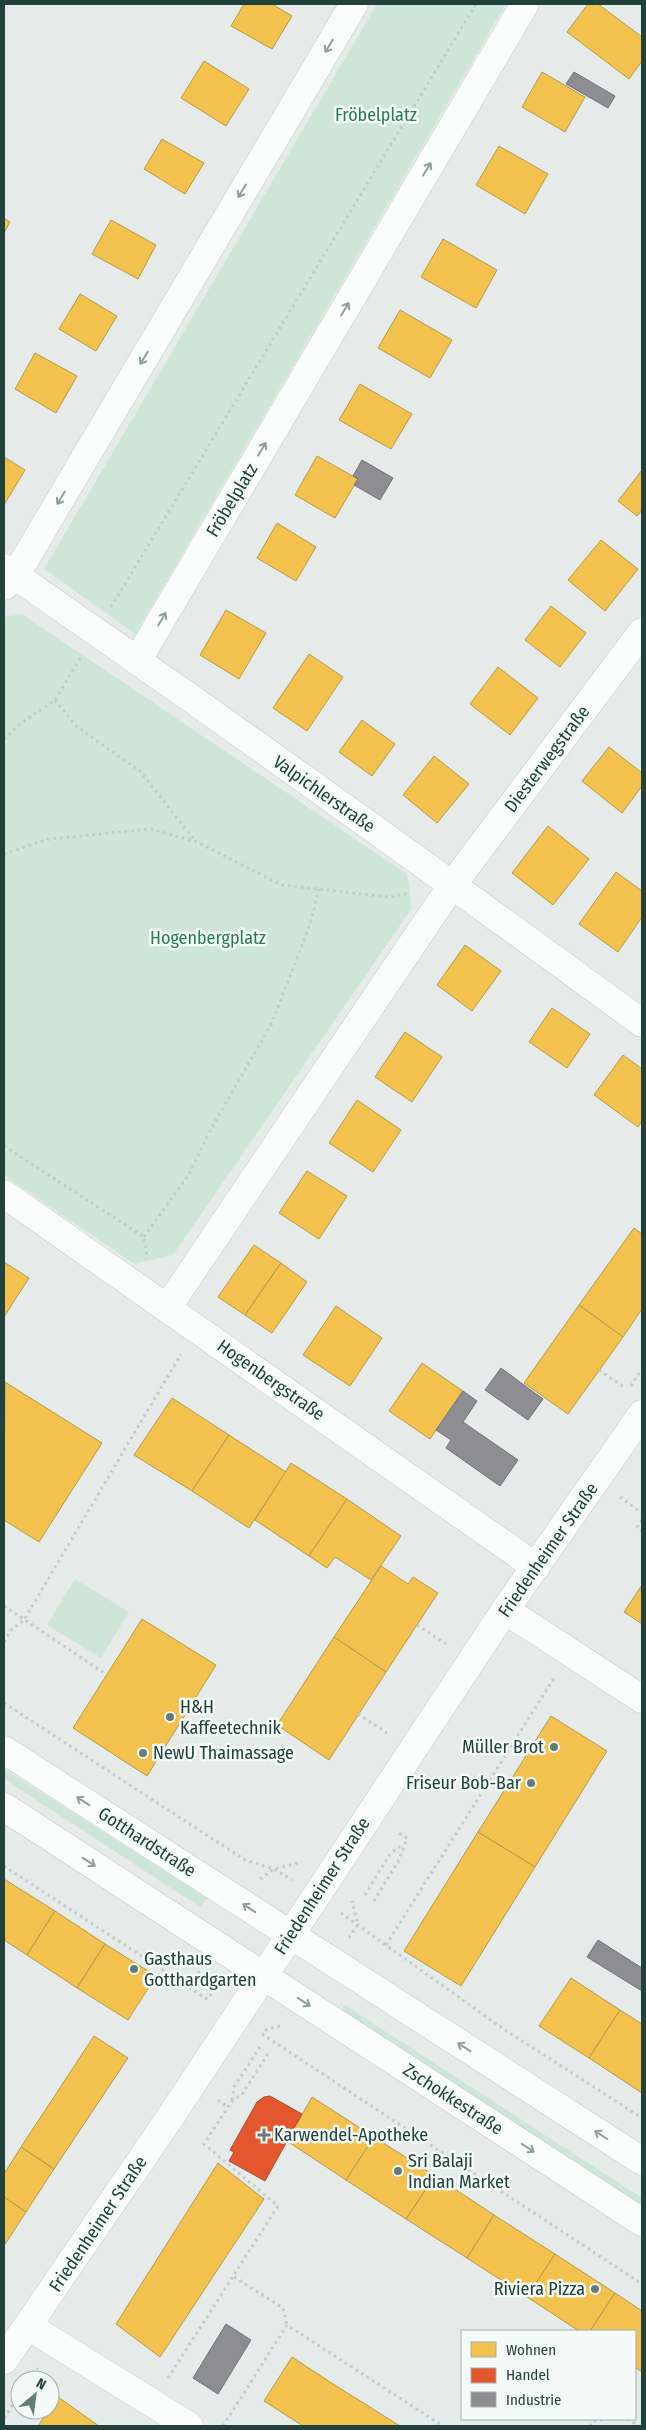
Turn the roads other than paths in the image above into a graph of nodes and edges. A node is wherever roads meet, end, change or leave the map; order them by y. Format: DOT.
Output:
graph roads {
  1 [pos="354,4"];
  2 [pos="525,4"];
  3 [pos="7,577"];
  4 [pos="642,632"];
  5 [pos="137,661"];
  6 [pos="452,885"];
  7 [pos="642,1023"];
  8 [pos="4,1194"];
  9 [pos="167,1308"];
  10 [pos="642,1414"];
  11 [pos="536,1567"];
  12 [pos="505,1610"];
  13 [pos="642,1699"];
  14 [pos="4,1750"];
  15 [pos="4,1807"];
  16 [pos="290,1934"];
  17 [pos="263,1975"];
  18 [pos="642,2161"];
  19 [pos="642,2222"];
  20 [pos="28,2326"];
  21 [pos="4,2360"];
  22 [pos="189,2426"];
  1 -- 3 [label="street, one-way"];
  5 -- 2 [label="street, Fröbelplatz, one-way"];
  3 -- 5 [label="street, Valpichlerstraße"];
  4 -- 6 [label="street, Diesterwegstraße"];
  5 -- 6 [label="street, Valpichlerstraße"];
  6 -- 7 [label="street, Valpichlerstraße"];
  6 -- 9 [label="street"];
  8 -- 9 [label="street, Hogenbergstraße"];
  9 -- 11 [label="street, Hogenbergstraße"];
  10 -- 11 [label="street, Friedenheimer Straße"];
  11 -- 12 [label="street, Friedenheimer Straße"];
  12 -- 13 [label="street"];
  12 -- 16 [label="street, Friedenheimer Straße"];
  16 -- 14 [label="street, Gotthardstraße, one-way"];
  15 -- 17 [label="street, one-way"];
  16 -- 17 [label="street, Friedenheimer Straße"];
  18 -- 16 [label="street, one-way"];
  17 -- 19 [label="street, Zschokkestraße, one-way"];
  17 -- 20 [label="street, Friedenheimer Straße"];
  20 -- 21 [label="street, Friedenheimer Straße"];
  20 -- 22 [label="street"];
}
